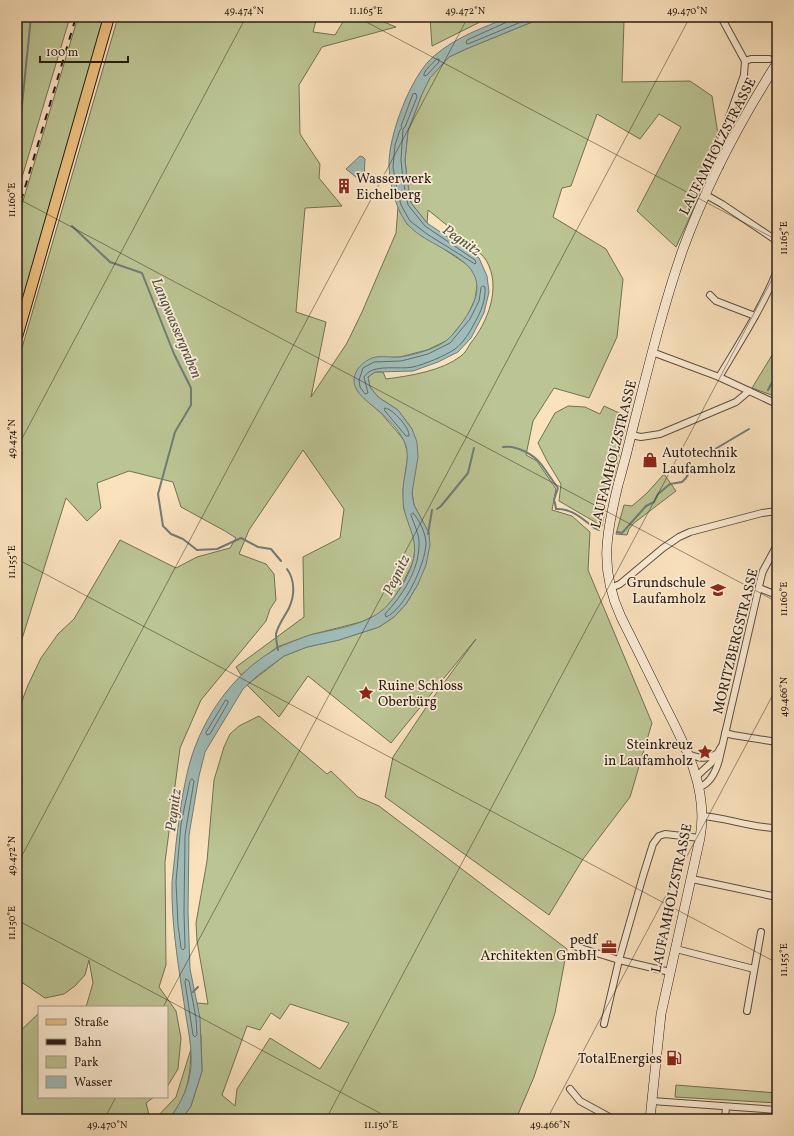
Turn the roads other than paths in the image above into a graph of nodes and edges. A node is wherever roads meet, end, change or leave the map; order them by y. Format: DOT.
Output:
graph roads {
  1 [pos="109,17"];
  2 [pos="721,17"];
  3 [pos="745,61"];
  4 [pos="773,61"];
  5 [pos="720,166"];
  6 [pos="706,195"];
  7 [pos="777,241"];
  8 [pos="777,271"];
  9 [pos="710,295"];
  10 [pos="755,316"];
  11 [pos="17,337"];
  12 [pos="652,352"];
  13 [pos="719,377"];
  14 [pos="749,391"];
  15 [pos="777,404"];
  16 [pos="631,435"];
  17 [pos="777,511"];
  18 [pos="777,545"];
  19 [pos="611,588"];
  20 [pos="759,588"];
  21 [pos="777,595"];
  22 [pos="725,733"];
  23 [pos="777,742"];
  24 [pos="722,745"];
  25 [pos="688,754"];
  26 [pos="716,754"];
  27 [pos="697,776"];
  28 [pos="700,787"];
  29 [pos="703,816"];
  30 [pos="777,828"];
  31 [pos="700,838"];
  32 [pos="692,879"];
  33 [pos="777,897"];
  34 [pos="761,932"];
  35 [pos="574,946"];
  36 [pos="676,949"];
  37 [pos="619,960"];
  38 [pos="754,969"];
  39 [pos="670,972"];
  40 [pos="747,1011"];
  41 [pos="604,1024"];
  42 [pos="570,1089"];
  43 [pos="652,1101"];
  44 [pos="726,1107"];
  45 [pos="777,1110"];
  46 [pos="613,1119"];
  47 [pos="650,1119"];
  48 [pos="725,1119"];
  1 -- 11 [label="main road"];
  2 -- 3 [label="street"];
  3 -- 4 [label="street"];
  3 -- 5 [label="street"];
  4 -- 5 [label="main road, LAUFAMHOLZSTRASSE"];
  5 -- 6 [label="main road, LAUFAMHOLZSTRASSE"];
  6 -- 7 [label="street"];
  6 -- 12 [label="main road, LAUFAMHOLZSTRASSE"];
  8 -- 10 [label="street"];
  9 -- 10 [label="street"];
  10 -- 13 [label="street"];
  12 -- 13 [label="street"];
  12 -- 16 [label="main road, LAUFAMHOLZSTRASSE"];
  13 -- 14 [label="street"];
  14 -- 15 [label="street"];
  14 -- 16 [label="street"];
  16 -- 19 [label="main road, LAUFAMHOLZSTRASSE"];
  17 -- 19 [label="street"];
  18 -- 20 [label="street, MORITZBERGSTRASSE"];
  19 -- 25 [label="main road, LAUFAMHOLZSTRASSE"];
  20 -- 21 [label="street"];
  20 -- 22 [label="street, MORITZBERGSTRASSE"];
  22 -- 23 [label="street"];
  22 -- 24 [label="street, MORITZBERGSTRASSE"];
  24 -- 26 [label="street, MORITZBERGSTRASSE"];
  24 -- 28 [label="street, MORITZBERGSTRASSE"];
  25 -- 26 [label="street"];
  25 -- 27 [label="main road, LAUFAMHOLZSTRASSE"];
  26 -- 27 [label="street, MORITZBERGSTRASSE"];
  27 -- 28 [label="main road, LAUFAMHOLZSTRASSE"];
  28 -- 29 [label="main road, LAUFAMHOLZSTRASSE"];
  29 -- 30 [label="street"];
  29 -- 31 [label="main road, LAUFAMHOLZSTRASSE"];
  31 -- 32 [label="main road, LAUFAMHOLZSTRASSE"];
  31 -- 37 [label="street"];
  32 -- 33 [label="street"];
  32 -- 36 [label="main road, LAUFAMHOLZSTRASSE"];
  34 -- 38 [label="street"];
  35 -- 37 [label="street"];
  36 -- 38 [label="street"];
  36 -- 39 [label="main road, LAUFAMHOLZSTRASSE"];
  37 -- 39 [label="street"];
  37 -- 41 [label="street"];
  38 -- 40 [label="street"];
  39 -- 43 [label="main road, LAUFAMHOLZSTRASSE"];
  42 -- 46 [label="street"];
  43 -- 44 [label="street"];
  43 -- 47 [label="main road, LAUFAMHOLZSTRASSE"];
  44 -- 45 [label="street"];
  44 -- 48 [label="street"];
}
